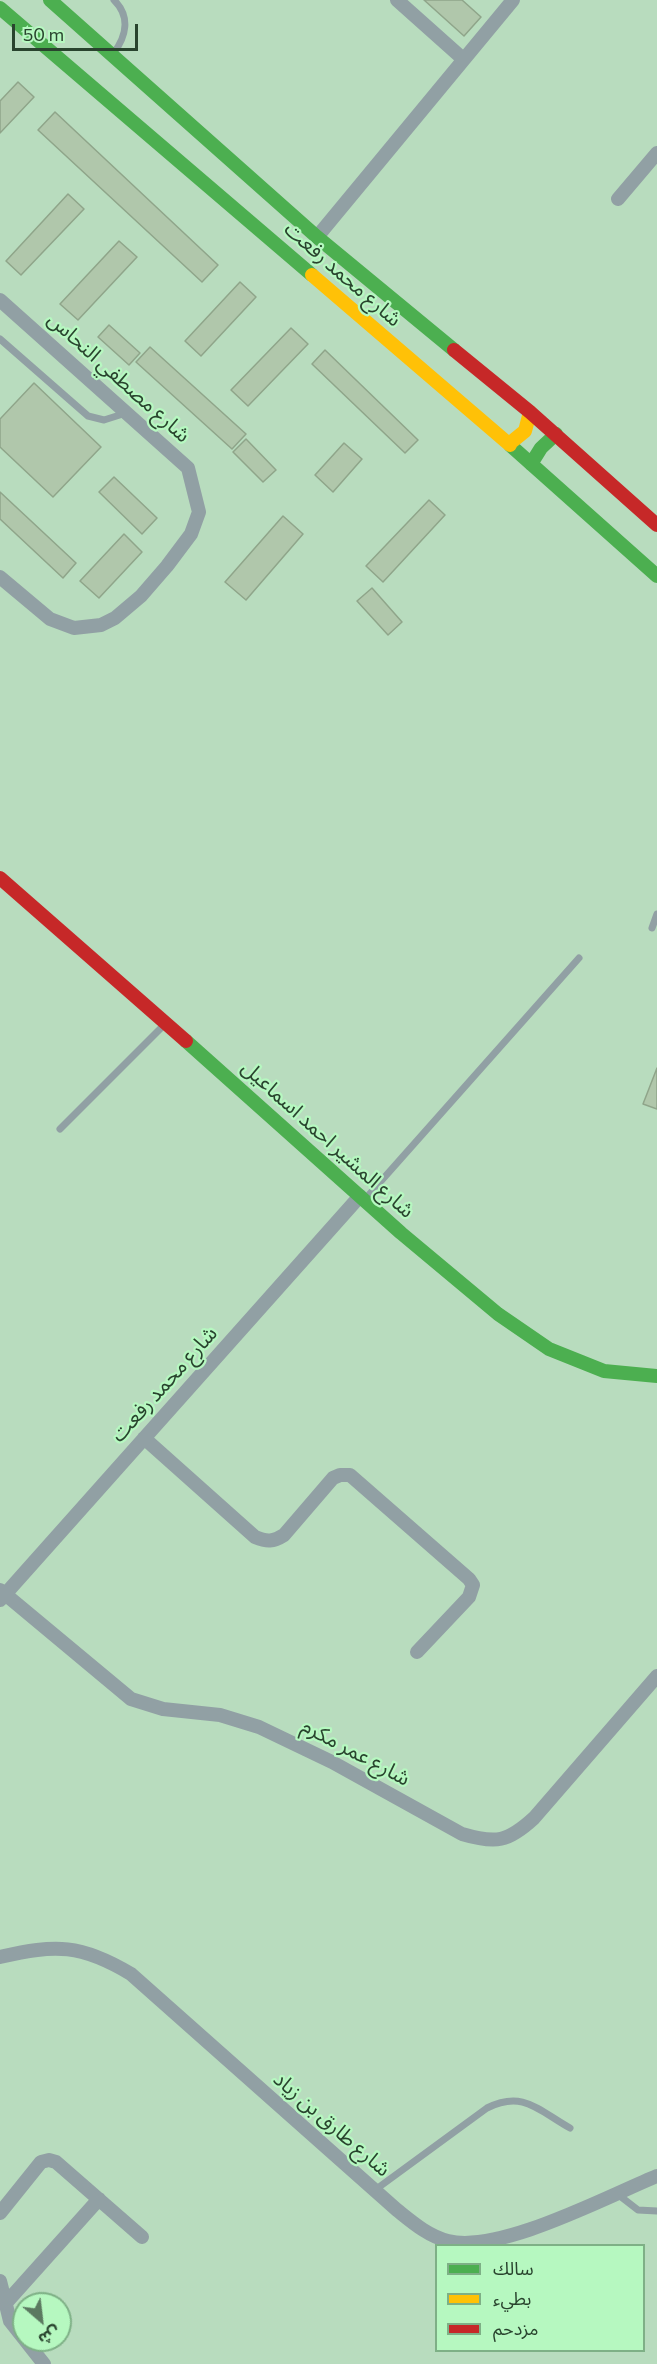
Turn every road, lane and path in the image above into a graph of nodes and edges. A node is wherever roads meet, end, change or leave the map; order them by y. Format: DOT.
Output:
graph roads {
  1 [pos="50,0"];
  2 [pos="114,0"];
  3 [pos="397,0"];
  4 [pos="513,0"];
  5 [pos="0,8"];
  6 [pos="111,56"];
  7 [pos="462,58"];
  8 [pos="657,153"];
  9 [pos="618,199"];
  10 [pos="317,237"];
  11 [pos="0,300"];
  12 [pos="0,339"];
  13 [pos="530,412"];
  14 [pos="128,413"];
  15 [pos="556,434"];
  16 [pos="509,444"];
  17 [pos="531,464"];
  18 [pos="657,525"];
  19 [pos="657,576"];
  20 [pos="0,577"];
  21 [pos="0,878"];
  22 [pos="657,915"];
  23 [pos="652,928"];
  24 [pos="579,958"];
  25 [pos="165,1023"];
  26 [pos="60,1129"];
  27 [pos="362,1197"];
  28 [pos="657,1376"];
  29 [pos="144,1438"];
  30 [pos="2,1595"];
  31 [pos="417,1652"];
  32 [pos="657,1676"];
  33 [pos="0,1957"];
  34 [pos="570,2128"];
  35 [pos="657,2176"];
  36 [pos="375,2190"];
  37 [pos="616,2193"];
  38 [pos="99,2199"];
  39 [pos="657,2211"];
  40 [pos="0,2213"];
  41 [pos="142,2237"];
  42 [pos="0,2281"];
  43 [pos="5,2304"];
  44 [pos="44,2364"];
  1 -- 6 [label="street, شارع محمد رفعت"];
  2 -- 6 [label="lane"];
  3 -- 7 [label="street"];
  4 -- 7 [label="street"];
  5 -- 16 [label="street, شارع محمد رفعت"];
  6 -- 10 [label="street, شارع محمد رفعت"];
  7 -- 10 [label="street"];
  8 -- 9 [label="street"];
  10 -- 13 [label="street, شارع محمد رفعت"];
  11 -- 14 [label="street, شارع مصطفي النحاس"];
  12 -- 14 [label="lane"];
  13 -- 15 [label="street, شارع محمد رفعت"];
  13 -- 16 [label="street"];
  14 -- 20 [label="street, شارع مصطفي النحاس"];
  15 -- 17 [label="street"];
  15 -- 18 [label="street, شارع محمد رفعت"];
  16 -- 17 [label="street, شارع محمد رفعت"];
  17 -- 19 [label="street, شارع محمد رفعت"];
  21 -- 25 [label="street, شارع المشير احمد اسماعيل"];
  22 -- 23 [label="lane"];
  24 -- 27 [label="lane"];
  25 -- 26 [label="lane"];
  25 -- 27 [label="street, شارع المشير احمد اسماعيل"];
  27 -- 28 [label="street, شارع المشير احمد اسماعيل"];
  27 -- 29 [label="street, شارع محمد رفعت"];
  29 -- 30 [label="street, شارع محمد رفعت"];
  29 -- 31 [label="street"];
  30 -- 32 [label="street, شارع عمر مكرم"];
  33 -- 36 [label="street, شارع طارق بن زياد"];
  34 -- 36 [label="lane"];
  35 -- 37 [label="street, شارع طارق بن زياد"];
  36 -- 37 [label="street, شارع طارق بن زياد"];
  37 -- 39 [label="lane"];
  38 -- 40 [label="street"];
  38 -- 41 [label="street"];
  38 -- 43 [label="street"];
  42 -- 43 [label="street"];
  43 -- 44 [label="street"];
}
